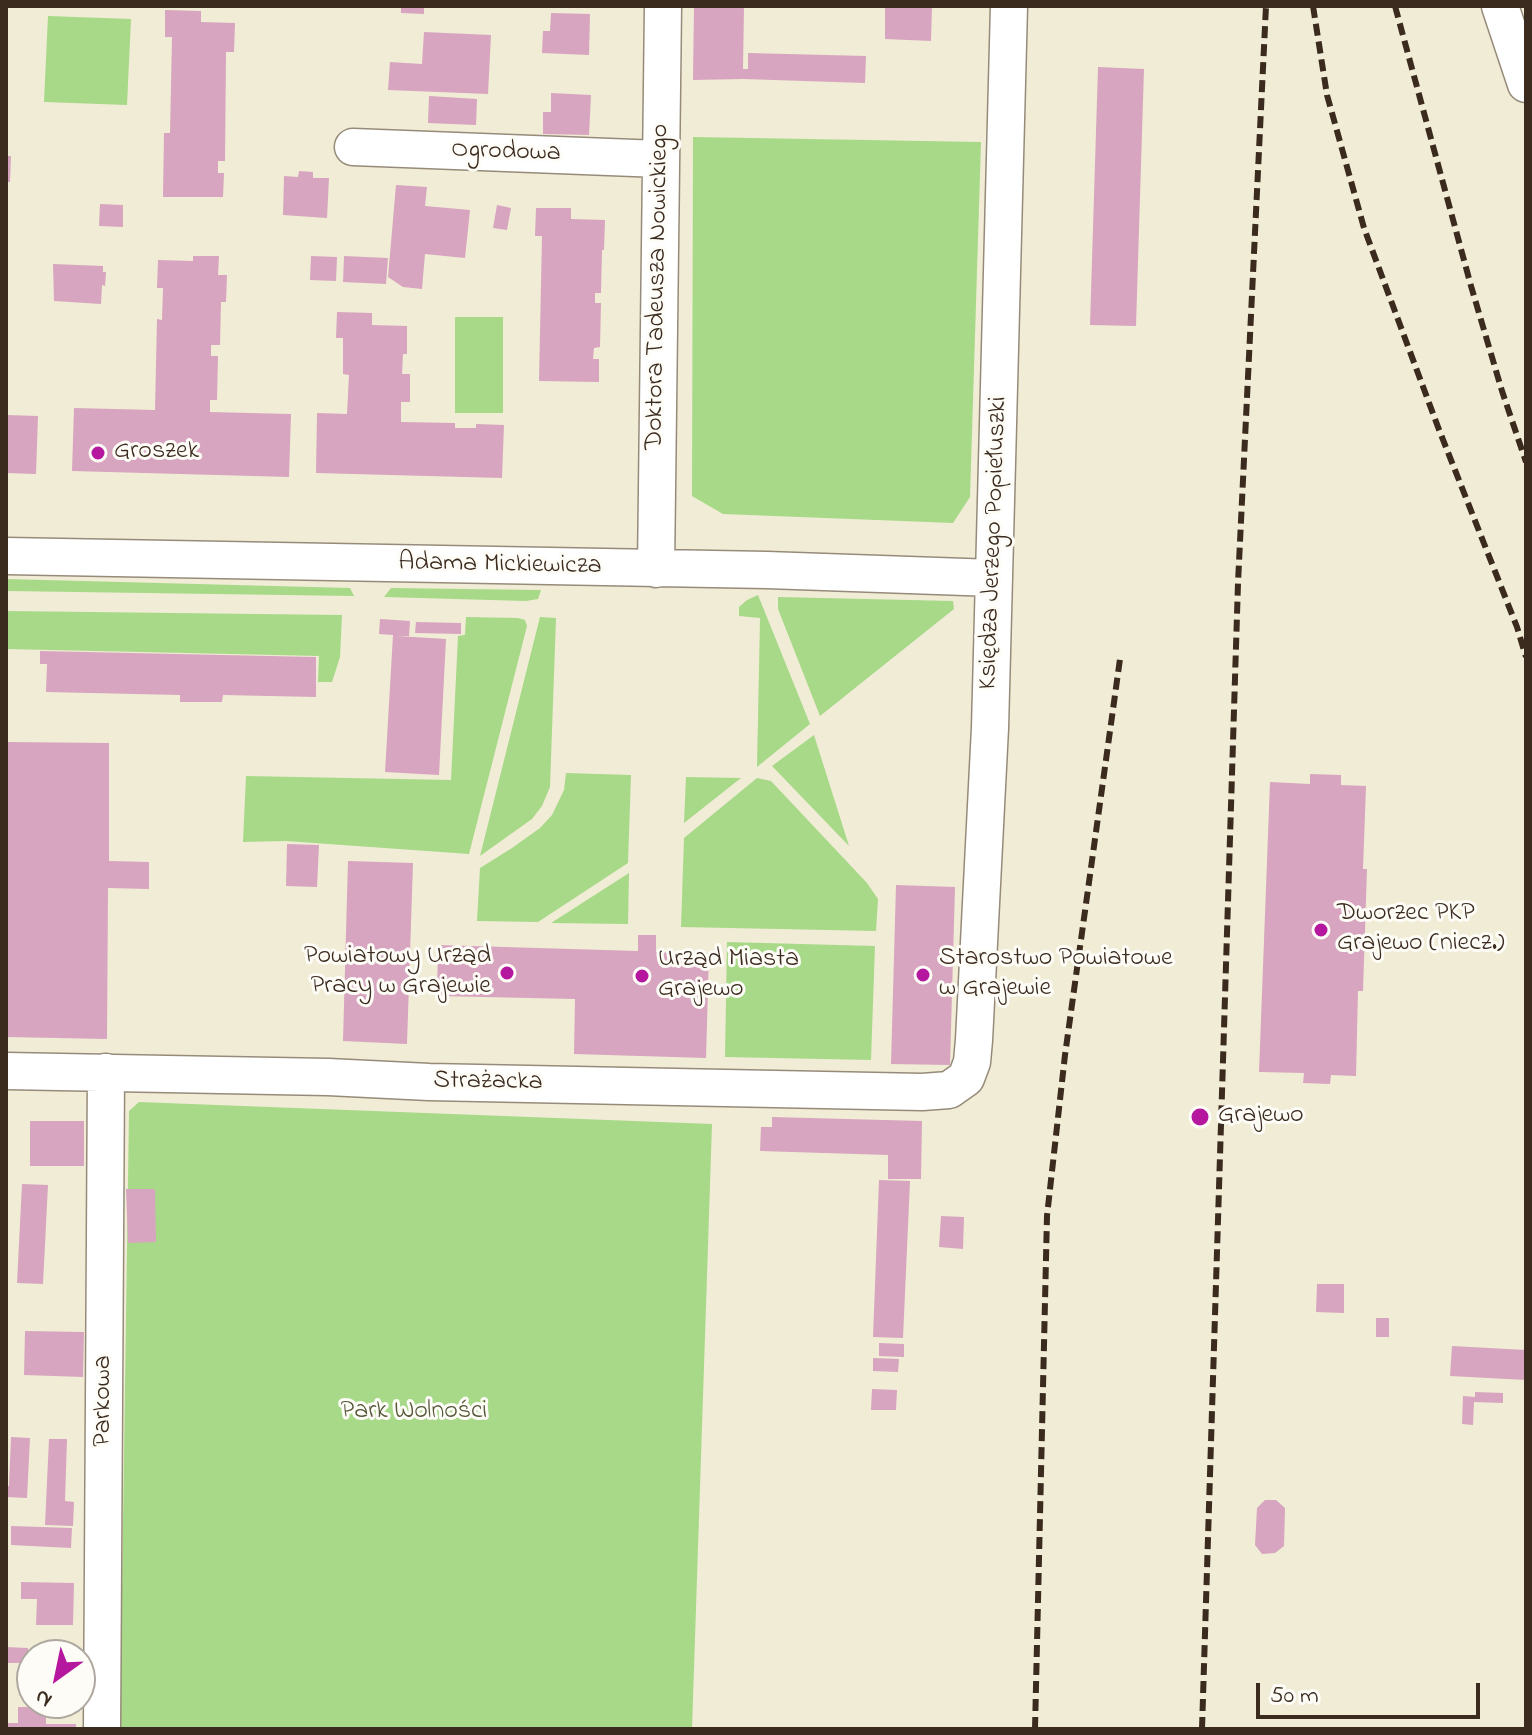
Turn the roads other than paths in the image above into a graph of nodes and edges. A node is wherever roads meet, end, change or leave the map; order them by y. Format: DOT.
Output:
graph roads {
  1 [pos="663,6"];
  2 [pos="1009,6"];
  3 [pos="1500,6"];
  4 [pos="1523,62"];
  5 [pos="353,147"];
  6 [pos="660,159"];
  7 [pos="6,556"];
  8 [pos="656,569"];
  9 [pos="994,578"];
  10 [pos="6,1071"];
  11 [pos="106,1072"];
  12 [pos="966,1078"];
  13 [pos="102,1729"];
  1 -- 6 [label="street, Doktora Tadeusza Nowickiego"];
  2 -- 9 [label="street, Księdza Jerzego Popiełuszki"];
  3 -- 4 [label="street"];
  5 -- 6 [label="street, Ogrodowa"];
  6 -- 8 [label="street, Doktora Tadeusza Nowickiego"];
  7 -- 8 [label="street, Adama Mickiewicza"];
  8 -- 9 [label="street, Adama Mickiewicza"];
  9 -- 12 [label="street, Księdza Jerzego Popiełuszki"];
  10 -- 11 [label="street, Strażacka"];
  11 -- 12 [label="street, Strażacka"];
  11 -- 13 [label="street, Parkowa"];
}
